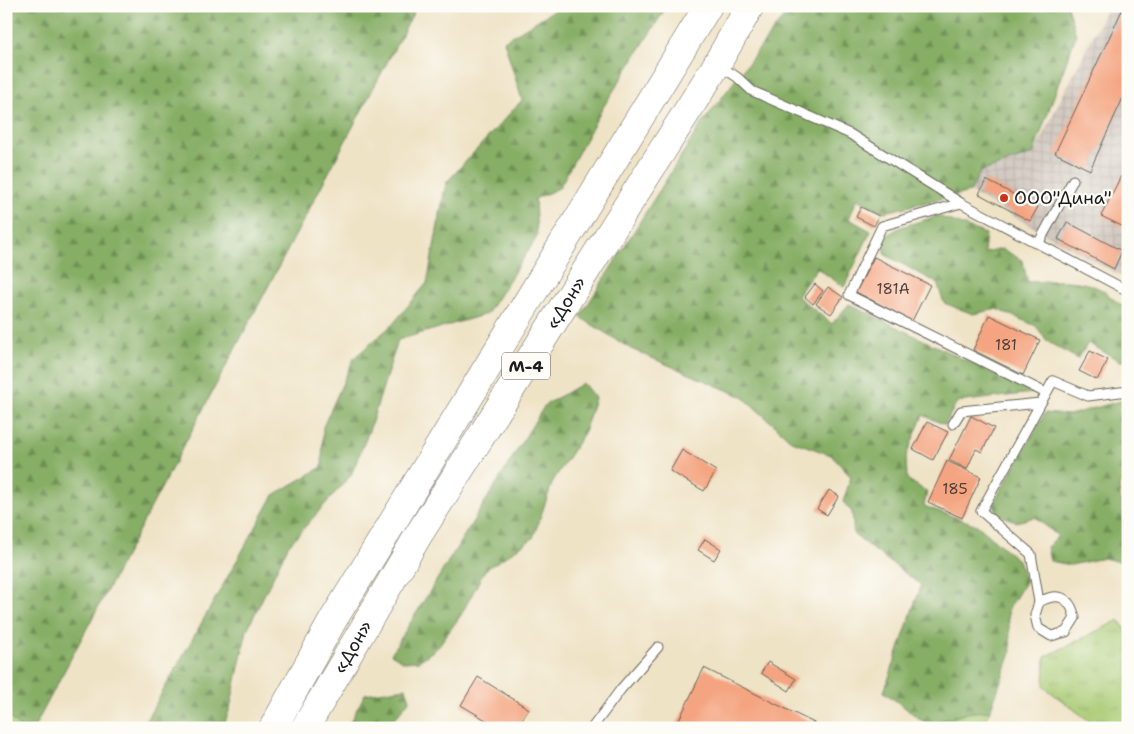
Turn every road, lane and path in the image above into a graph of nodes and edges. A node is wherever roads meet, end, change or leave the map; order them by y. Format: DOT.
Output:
graph roads {
  1 [pos="708,6"];
  2 [pos="750,6"];
  3 [pos="717,64"];
  4 [pos="1072,180"];
  5 [pos="961,203"];
  6 [pos="1038,244"];
  7 [pos="1128,291"];
  8 [pos="1128,391"];
  9 [pos="1046,393"];
  10 [pos="1040,403"];
  11 [pos="953,424"];
  12 [pos="1039,602"];
  13 [pos="658,647"];
  14 [pos="273,728"];
  15 [pos="305,728"];
  16 [pos="592,728"];
  1 -- 14 [label="highway, «Дон» / М-4"];
  2 -- 3 [label="highway, «Дон» / М-4"];
  3 -- 5 [label="lane"];
  3 -- 15 [label="highway, «Дон» / М-4"];
  4 -- 6 [label="lane"];
  5 -- 6 [label="lane"];
  5 -- 9 [label="lane"];
  6 -- 7 [label="lane"];
  8 -- 9 [label="lane"];
  9 -- 10 [label="lane"];
  10 -- 11 [label="lane"];
  10 -- 12 [label="lane"];
  12 -- 12 [label="lane"];
  13 -- 16 [label="lane"];
}
